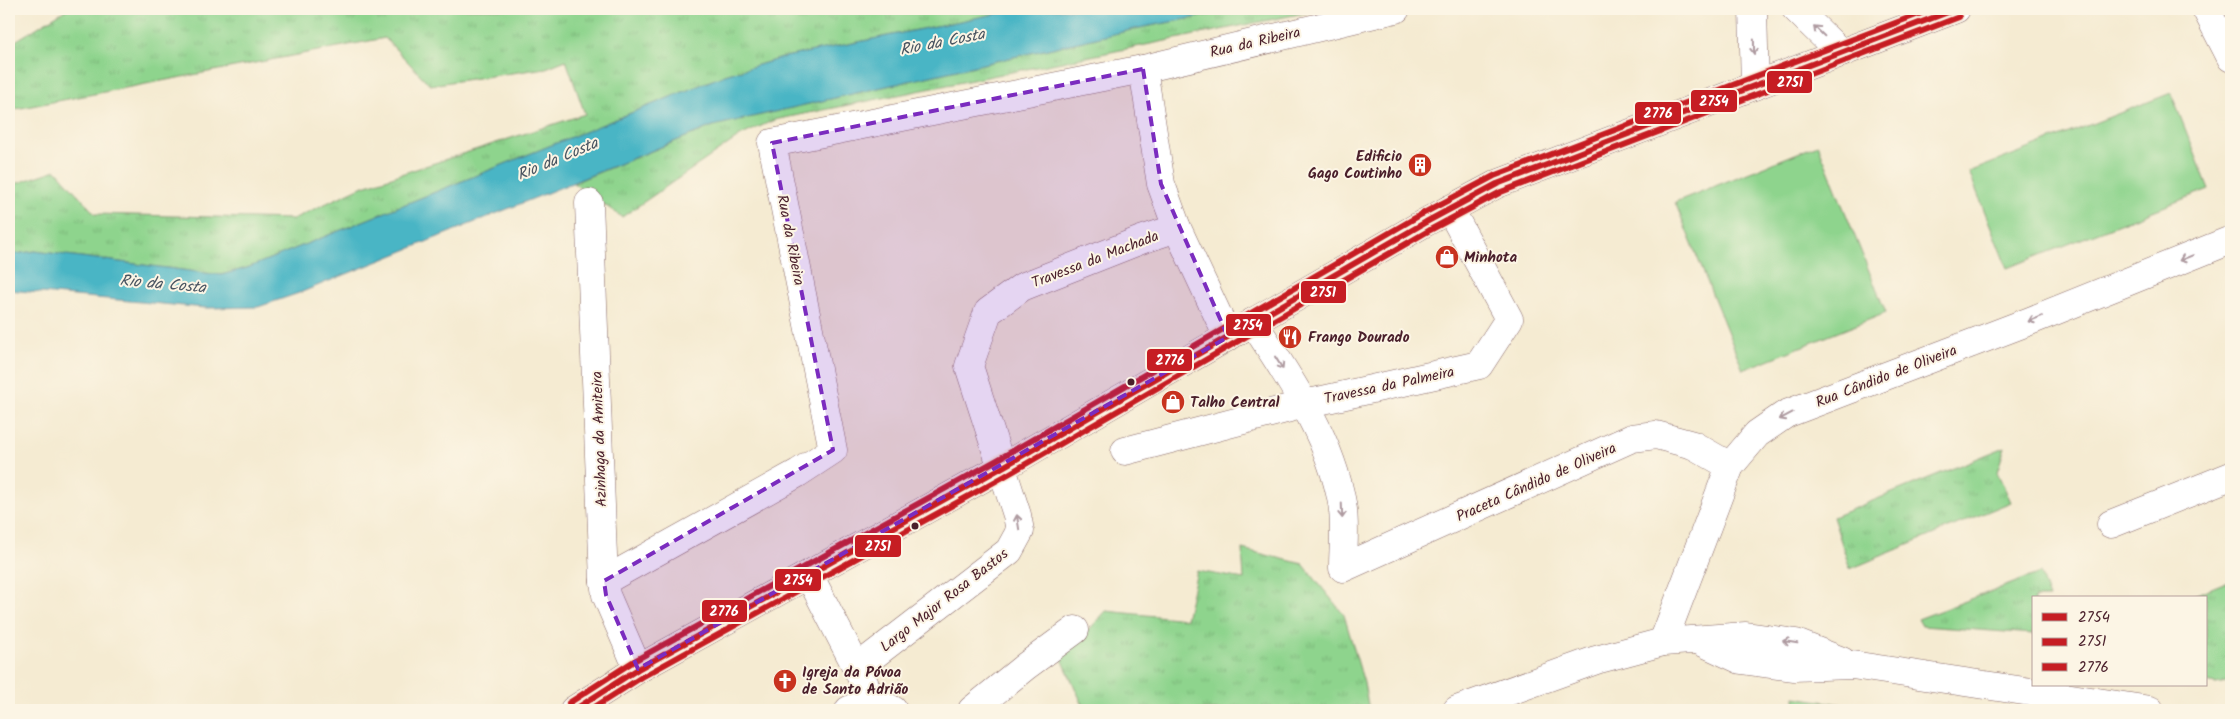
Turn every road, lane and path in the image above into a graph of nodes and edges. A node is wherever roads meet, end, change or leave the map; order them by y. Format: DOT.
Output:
graph roads {
  1 [pos="1396,9"];
  2 [pos="1753,9"];
  3 [pos="1796,9"];
  4 [pos="1956,9"];
  5 [pos="2212,20"];
  6 [pos="1841,53"];
  7 [pos="2231,58"];
  8 [pos="1143,69"];
  9 [pos="1755,86"];
  10 [pos="589,203"];
  11 [pos="1450,209"];
  12 [pos="1177,228"];
  13 [pos="2231,240"];
  14 [pos="1253,322"];
  15 [pos="1228,337"];
  16 [pos="969,366"];
  17 [pos="1305,404"];
  18 [pos="1125,452"];
  19 [pos="1730,466"];
  20 [pos="1001,468"];
  21 [pos="2231,476"];
  22 [pos="2111,524"];
  23 [pos="809,575"];
  24 [pos="604,581"];
  25 [pos="1075,630"];
  26 [pos="1663,642"];
  27 [pos="857,668"];
  28 [pos="638,669"];
  29 [pos="871,707"];
  30 [pos="574,710"];
  31 [pos="972,710"];
  32 [pos="1457,710"];
  33 [pos="2150,710"];
  1 -- 8 [label="street, Rua da Ribeira"];
  2 -- 9 [label="street, one-way"];
  6 -- 3 [label="street, one-way"];
  4 -- 6 [label="street"];
  5 -- 7 [label="street"];
  6 -- 9 [label="street"];
  8 -- 12 [label="street"];
  8 -- 24 [label="street, Rua da Ribeira"];
  9 -- 11 [label="street"];
  10 -- 24 [label="street, Azinhaga da Amiteira"];
  11 -- 14 [label="street"];
  11 -- 17 [label="street, Travessa da Palmeira"];
  12 -- 15 [label="street, Travessa da Machada"];
  12 -- 16 [label="street, Travessa da Machada"];
  13 -- 19 [label="street, Rua Cândido de Oliveira, one-way"];
  14 -- 15 [label="street"];
  14 -- 17 [label="street, one-way"];
  15 -- 20 [label="street"];
  16 -- 20 [label="street, Largo Major Rosa Bastos"];
  17 -- 18 [label="street, Travessa da Palmeira"];
  17 -- 19 [label="street, Praceta Cândido de Oliveira, one-way"];
  19 -- 26 [label="street, Rua Cândido de Oliveira"];
  20 -- 23 [label="street"];
  27 -- 20 [label="street, Largo Major Rosa Bastos, one-way"];
  21 -- 22 [label="street"];
  23 -- 27 [label="street"];
  23 -- 28 [label="street"];
  24 -- 28 [label="street, Azinhaga da Amiteira"];
  25 -- 31 [label="street"];
  26 -- 32 [label="street"];
  26 -- 33 [label="street"];
  27 -- 29 [label="street"];
  28 -- 30 [label="street"];
}
